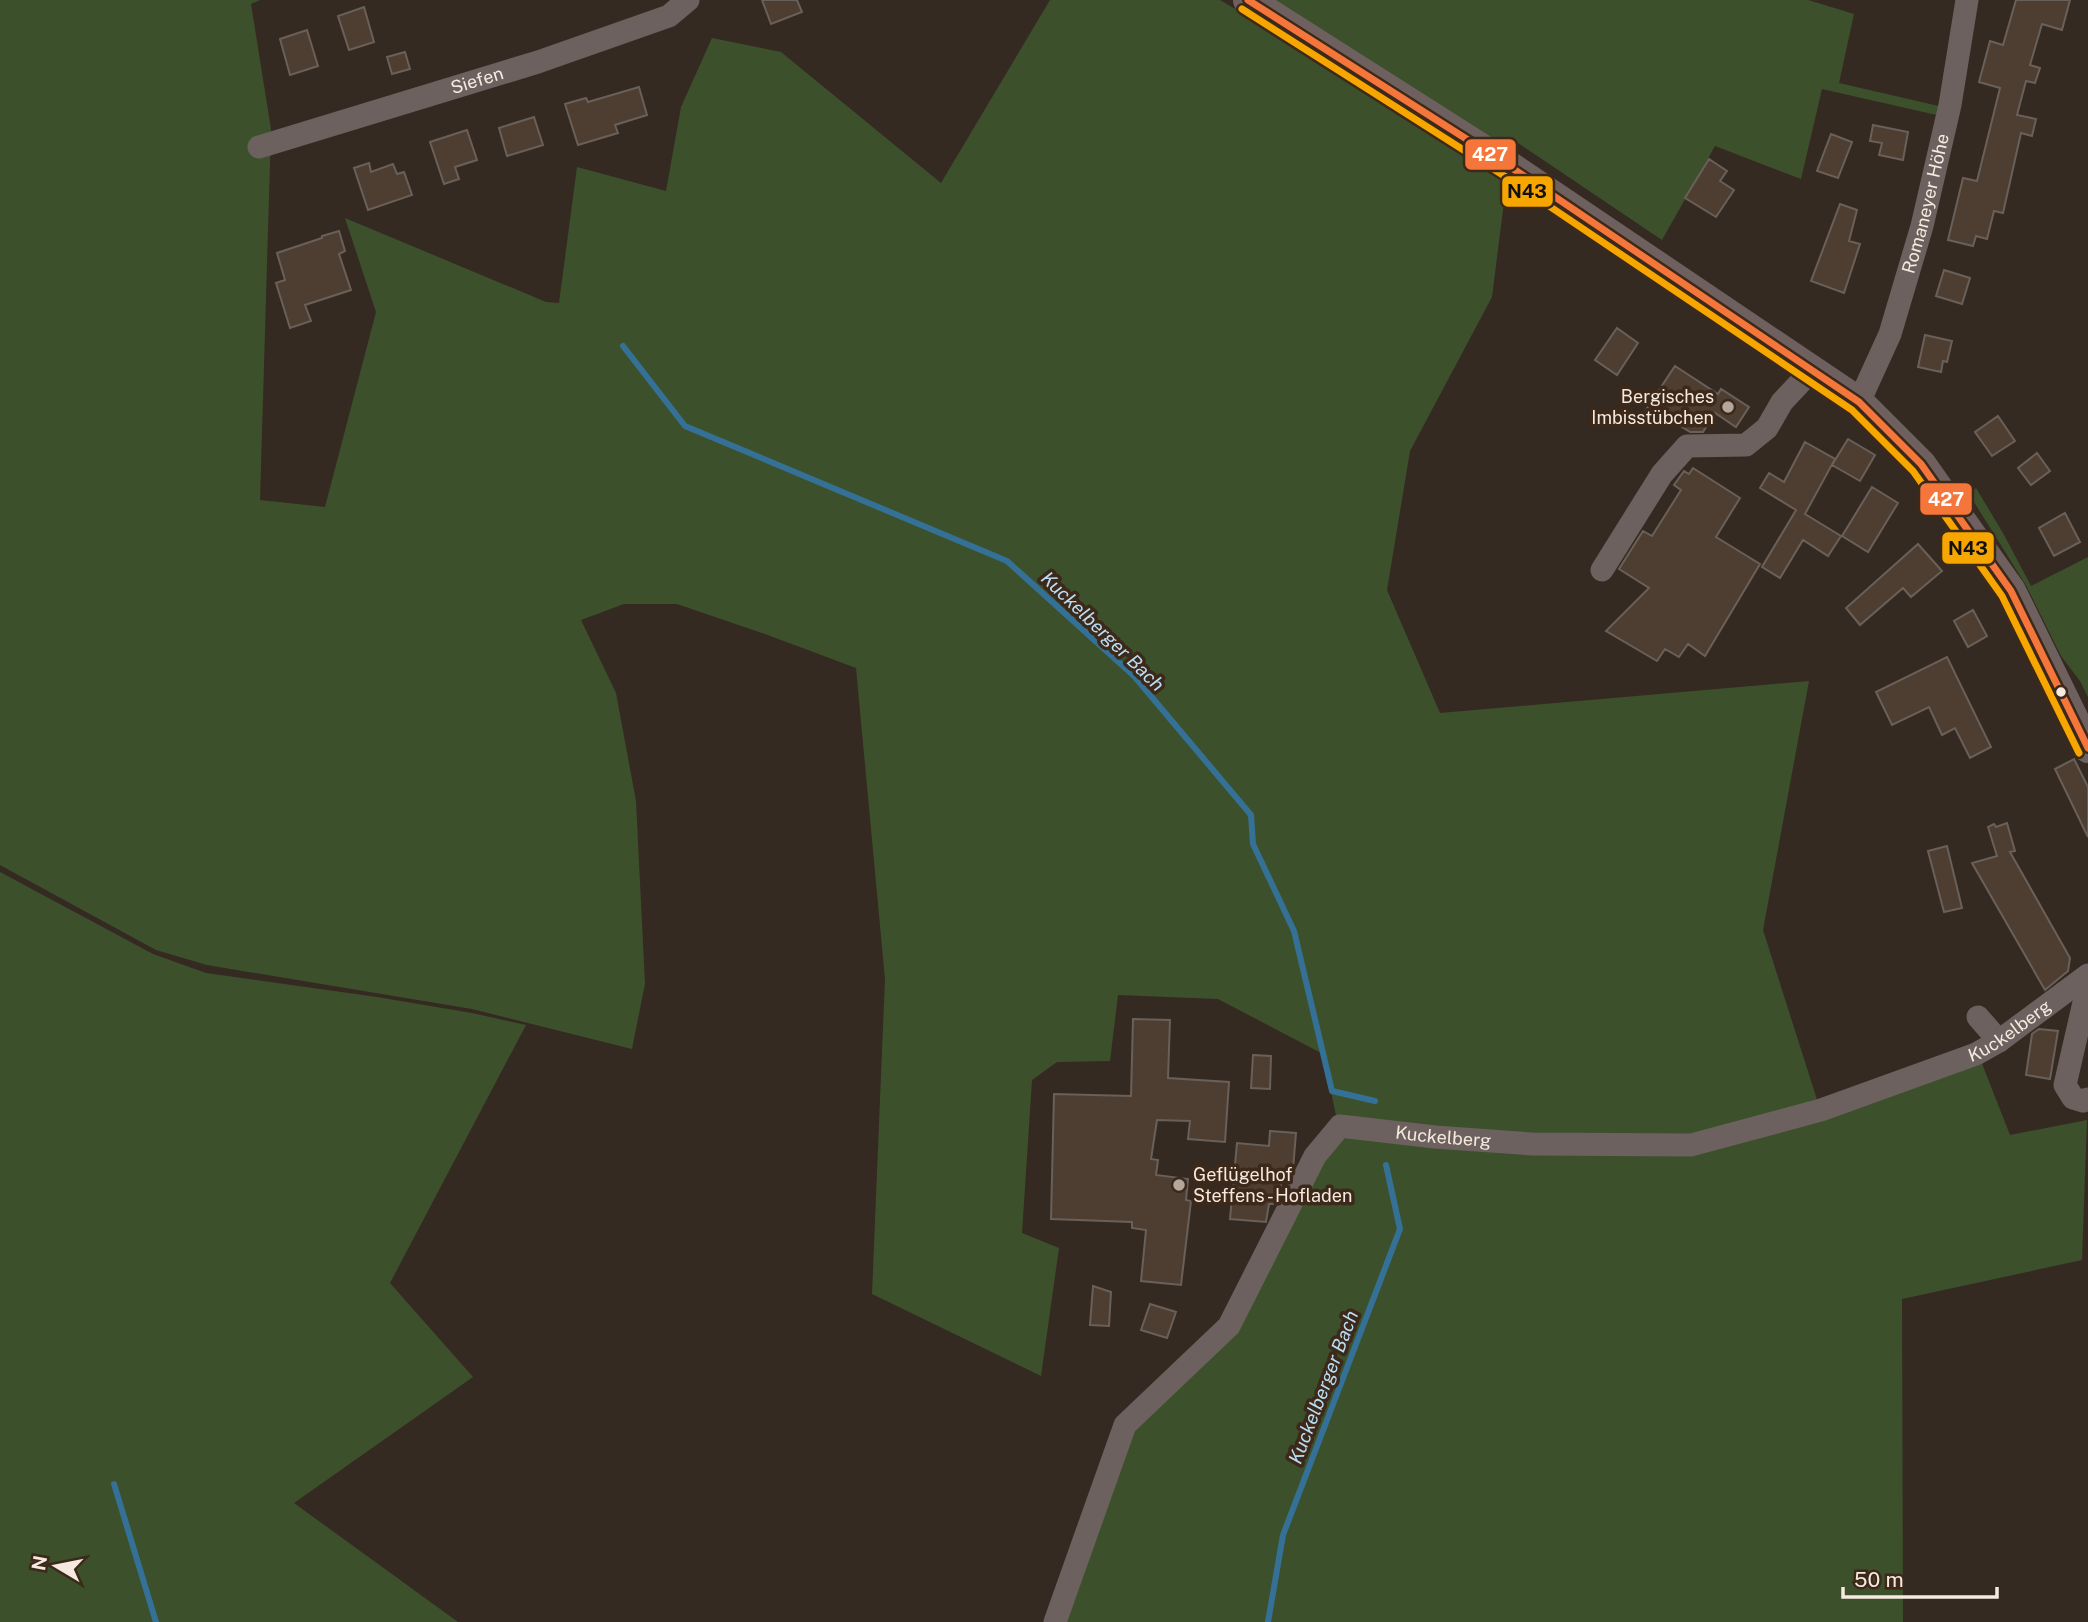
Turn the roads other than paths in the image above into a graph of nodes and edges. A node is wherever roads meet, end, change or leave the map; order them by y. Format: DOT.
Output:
graph roads {
  1 [pos="688,0"];
  2 [pos="1248,0"];
  3 [pos="1967,0"];
  4 [pos="259,147"];
  5 [pos="1812,370"];
  6 [pos="1859,402"];
  7 [pos="1602,570"];
  8 [pos="2088,748"];
  9 [pos="2088,975"];
  10 [pos="2088,985"];
  11 [pos="1978,1017"];
  12 [pos="1999,1041"];
  13 [pos="2088,1100"];
  14 [pos="1055,1622"];
  1 -- 4 [label="street, Siefen"];
  2 -- 5 [label="main road"];
  3 -- 6 [label="street, Romaneyer Höhe"];
  5 -- 6 [label="main road"];
  5 -- 7 [label="street"];
  6 -- 8 [label="main road"];
  9 -- 12 [label="street, Kuckelberg"];
  10 -- 13 [label="street"];
  11 -- 12 [label="street"];
  12 -- 14 [label="street, Kuckelberg"];
}
